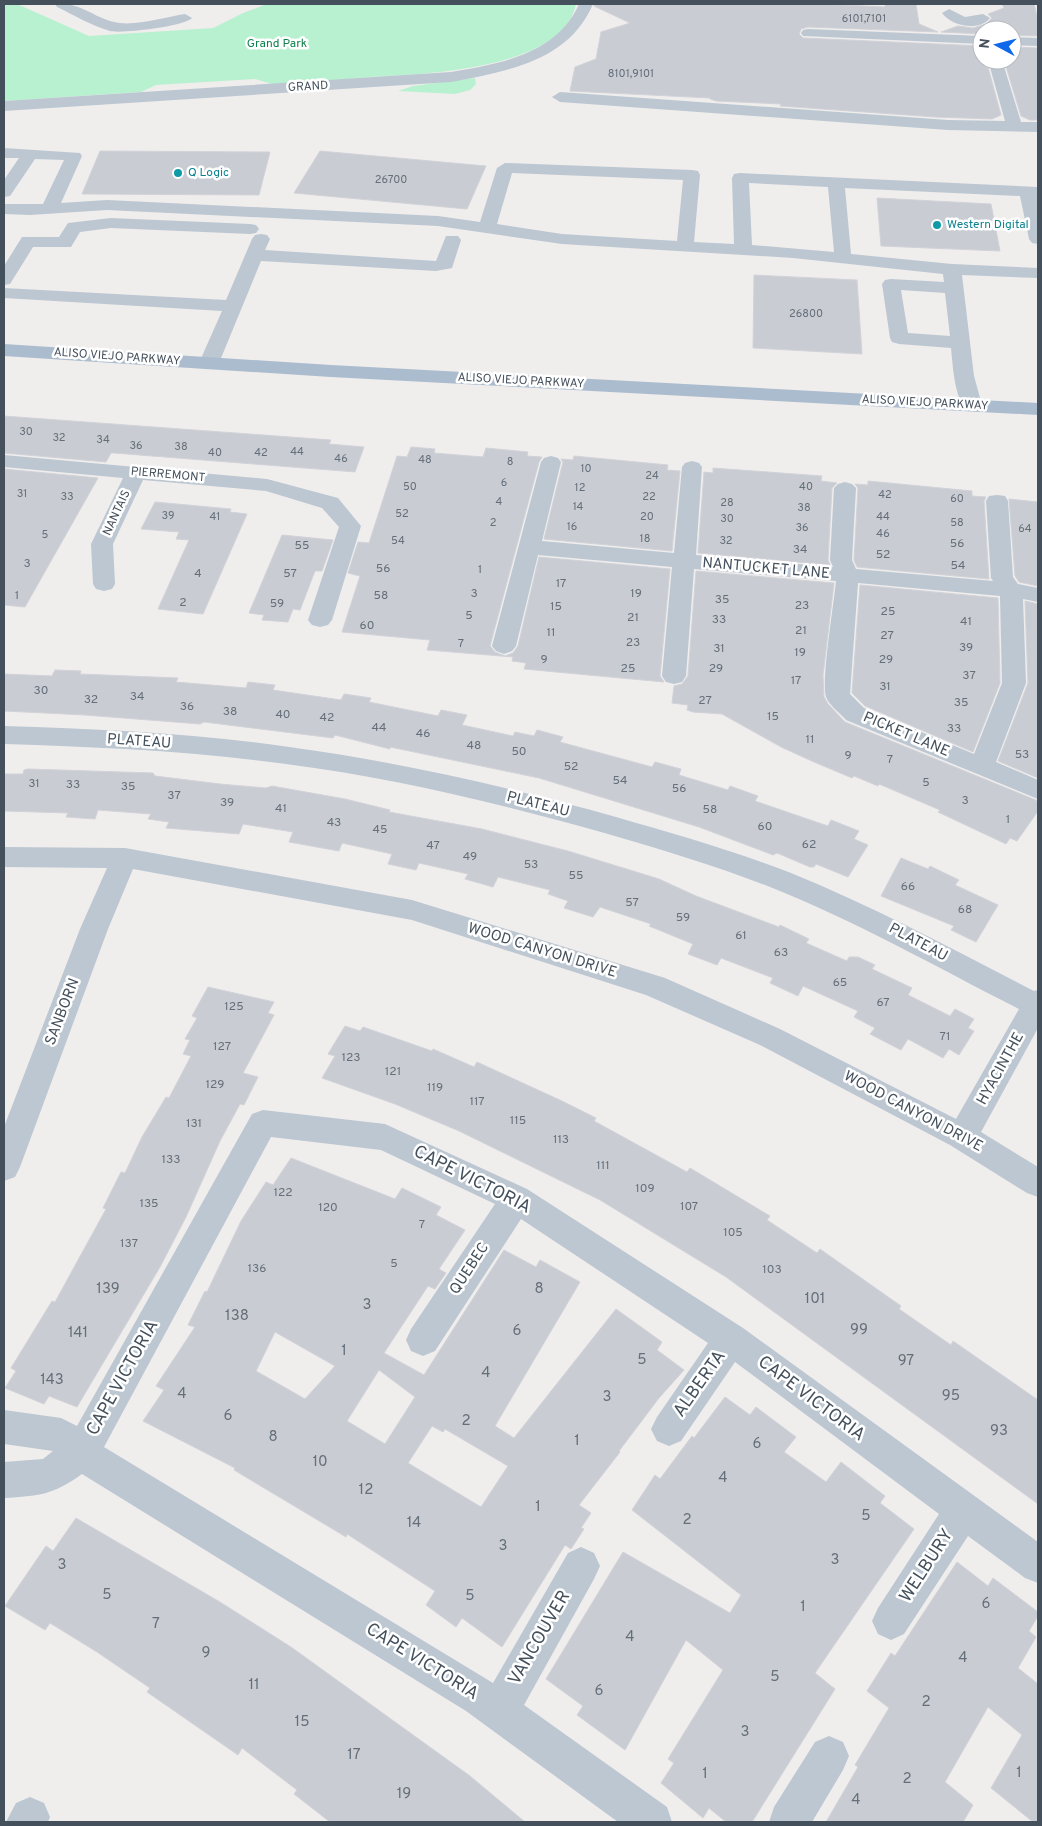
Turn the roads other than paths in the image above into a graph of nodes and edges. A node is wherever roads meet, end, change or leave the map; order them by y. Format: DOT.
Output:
graph roads {
  1 [pos="62,4"];
  2 [pos="586,4"];
  3 [pos="979,4"];
  4 [pos="948,8"];
  5 [pos="185,18"];
  6 [pos="984,20"];
  7 [pos="972,21"];
  8 [pos="808,33"];
  9 [pos="954,39"];
  10 [pos="972,40"];
  11 [pos="1022,41"];
  12 [pos="1038,42"];
  13 [pos="998,70"];
  14 [pos="560,97"];
  15 [pos="4,106"];
  16 [pos="1014,126"];
  17 [pos="1038,127"];
  18 [pos="4,153"];
  19 [pos="30,154"];
  20 [pos="836,183"];
  21 [pos="4,192"];
  22 [pos="1033,192"];
  23 [pos="50,208"];
  24 [pos="4,209"];
  25 [pos="273,212"];
  26 [pos="464,224"];
  27 [pos="487,229"];
  28 [pos="270,230"];
  29 [pos="1038,239"];
  30 [pos="686,247"];
  31 [pos="742,251"];
  32 [pos="255,255"];
  33 [pos="843,258"];
  34 [pos="952,269"];
  35 [pos="1038,273"];
  36 [pos="4,280"];
  37 [pos="953,288"];
  38 [pos="4,293"];
  39 [pos="234,306"];
  40 [pos="960,343"];
  41 [pos="4,350"];
  42 [pos="209,363"];
  43 [pos="972,405"];
  44 [pos="1038,409"];
  45 [pos="4,461"];
  46 [pos="551,462"];
  47 [pos="692,467"];
  48 [pos="136,472"];
  49 [pos="845,488"];
  50 [pos="997,501"];
  51 [pos="528,547"];
  52 [pos="684,562"];
  53 [pos="848,575"];
  54 [pos="104,584"];
  55 [pos="1011,590"];
  56 [pos="1038,595"];
  57 [pos="320,620"];
  58 [pos="504,646"];
  59 [pos="674,676"];
  60 [pos="4,734"];
  61 [pos="982,766"];
  62 [pos="1038,790"];
  63 [pos="4,857"];
  64 [pos="125,858"];
  65 [pos="1038,1004"];
  66 [pos="961,1136"];
  67 [pos="4,1167"];
  68 [pos="1038,1183"];
  69 [pos="516,1199"];
  70 [pos="731,1339"];
  71 [pos="423,1340"];
  72 [pos="4,1426"];
  73 [pos="669,1429"];
  74 [pos="81,1453"];
  75 [pos="4,1480"];
  76 [pos="963,1511"];
  77 [pos="1038,1565"];
  78 [pos="581,1566"];
  79 [pos="891,1620"];
  80 [pos="499,1711"];
  81 [pos="829,1756"];
  82 [pos="652,1822"];
  83 [pos="789,1822"];
  1 -- 5 [label="street"];
  2 -- 15 [label="street, GRAND"];
  3 -- 6 [label="street"];
  4 -- 7 [label="street"];
  4 -- 9 [label="street"];
  8 -- 9 [label="street"];
  9 -- 10 [label="street"];
  11 -- 12 [label="street"];
  13 -- 16 [label="street"];
  14 -- 16 [label="street"];
  16 -- 17 [label="street"];
  18 -- 19 [label="street"];
  19 -- 21 [label="street"];
  19 -- 23 [label="street"];
  20 -- 22 [label="street"];
  20 -- 31 [label="street"];
  20 -- 33 [label="street"];
  22 -- 29 [label="street"];
  23 -- 24 [label="street"];
  23 -- 25 [label="street"];
  25 -- 26 [label="street"];
  25 -- 28 [label="street"];
  26 -- 27 [label="street"];
  26 -- 32 [label="street"];
  27 -- 30 [label="street"];
  27 -- 30 [label="street"];
  28 -- 32 [label="street"];
  28 -- 36 [label="street"];
  30 -- 31 [label="street"];
  31 -- 33 [label="street"];
  32 -- 39 [label="street"];
  33 -- 34 [label="street"];
  34 -- 35 [label="street"];
  34 -- 37 [label="street"];
  37 -- 40 [label="street"];
  37 -- 40 [label="street"];
  38 -- 39 [label="street"];
  39 -- 42 [label="street"];
  40 -- 43 [label="street"];
  41 -- 42 [label="main road, ALISO VIEJO PARKWAY"];
  42 -- 43 [label="main road, ALISO VIEJO PARKWAY"];
  43 -- 44 [label="main road, ALISO VIEJO PARKWAY"];
  45 -- 48 [label="street, PIERREMONT"];
  46 -- 51 [label="street"];
  47 -- 52 [label="street, NANTUCKET LANE"];
  48 -- 54 [label="street, NANTAIS"];
  48 -- 57 [label="street, PIERREMONT"];
  49 -- 53 [label="street, NANTUCKET LANE"];
  50 -- 55 [label="street"];
  51 -- 52 [label="street, NANTUCKET LANE"];
  51 -- 58 [label="street"];
  52 -- 53 [label="street, NANTUCKET LANE"];
  52 -- 59 [label="street, NANTUCKET LANE"];
  53 -- 55 [label="street, NANTUCKET LANE"];
  53 -- 61 [label="street, PICKET LANE"];
  55 -- 56 [label="street, NANTUCKET LANE"];
  55 -- 61 [label="street"];
  60 -- 65 [label="street, PLATEAU"];
  61 -- 62 [label="street, PICKET LANE"];
  63 -- 64 [label="street, WOOD CANYON DRIVE"];
  64 -- 66 [label="street, WOOD CANYON DRIVE"];
  64 -- 67 [label="street, SANBORN"];
  65 -- 66 [label="street, HYACINTHE"];
  66 -- 68 [label="street, WOOD CANYON DRIVE"];
  69 -- 70 [label="street, CAPE VICTORIA"];
  69 -- 71 [label="street, QUEBEC"];
  69 -- 74 [label="street, CAPE VICTORIA"];
  70 -- 73 [label="street, ALBERTA"];
  70 -- 76 [label="street, CAPE VICTORIA"];
  72 -- 74 [label="street, CAPE VICTORIA"];
  74 -- 75 [label="street, CAPE VICTORIA"];
  74 -- 80 [label="street, CAPE VICTORIA"];
  76 -- 77 [label="street, CAPE VICTORIA"];
  76 -- 79 [label="street, WELBURY"];
  78 -- 80 [label="street, VANCOUVER"];
  80 -- 82 [label="street, CAPE VICTORIA"];
  81 -- 83 [label="street"];
}
